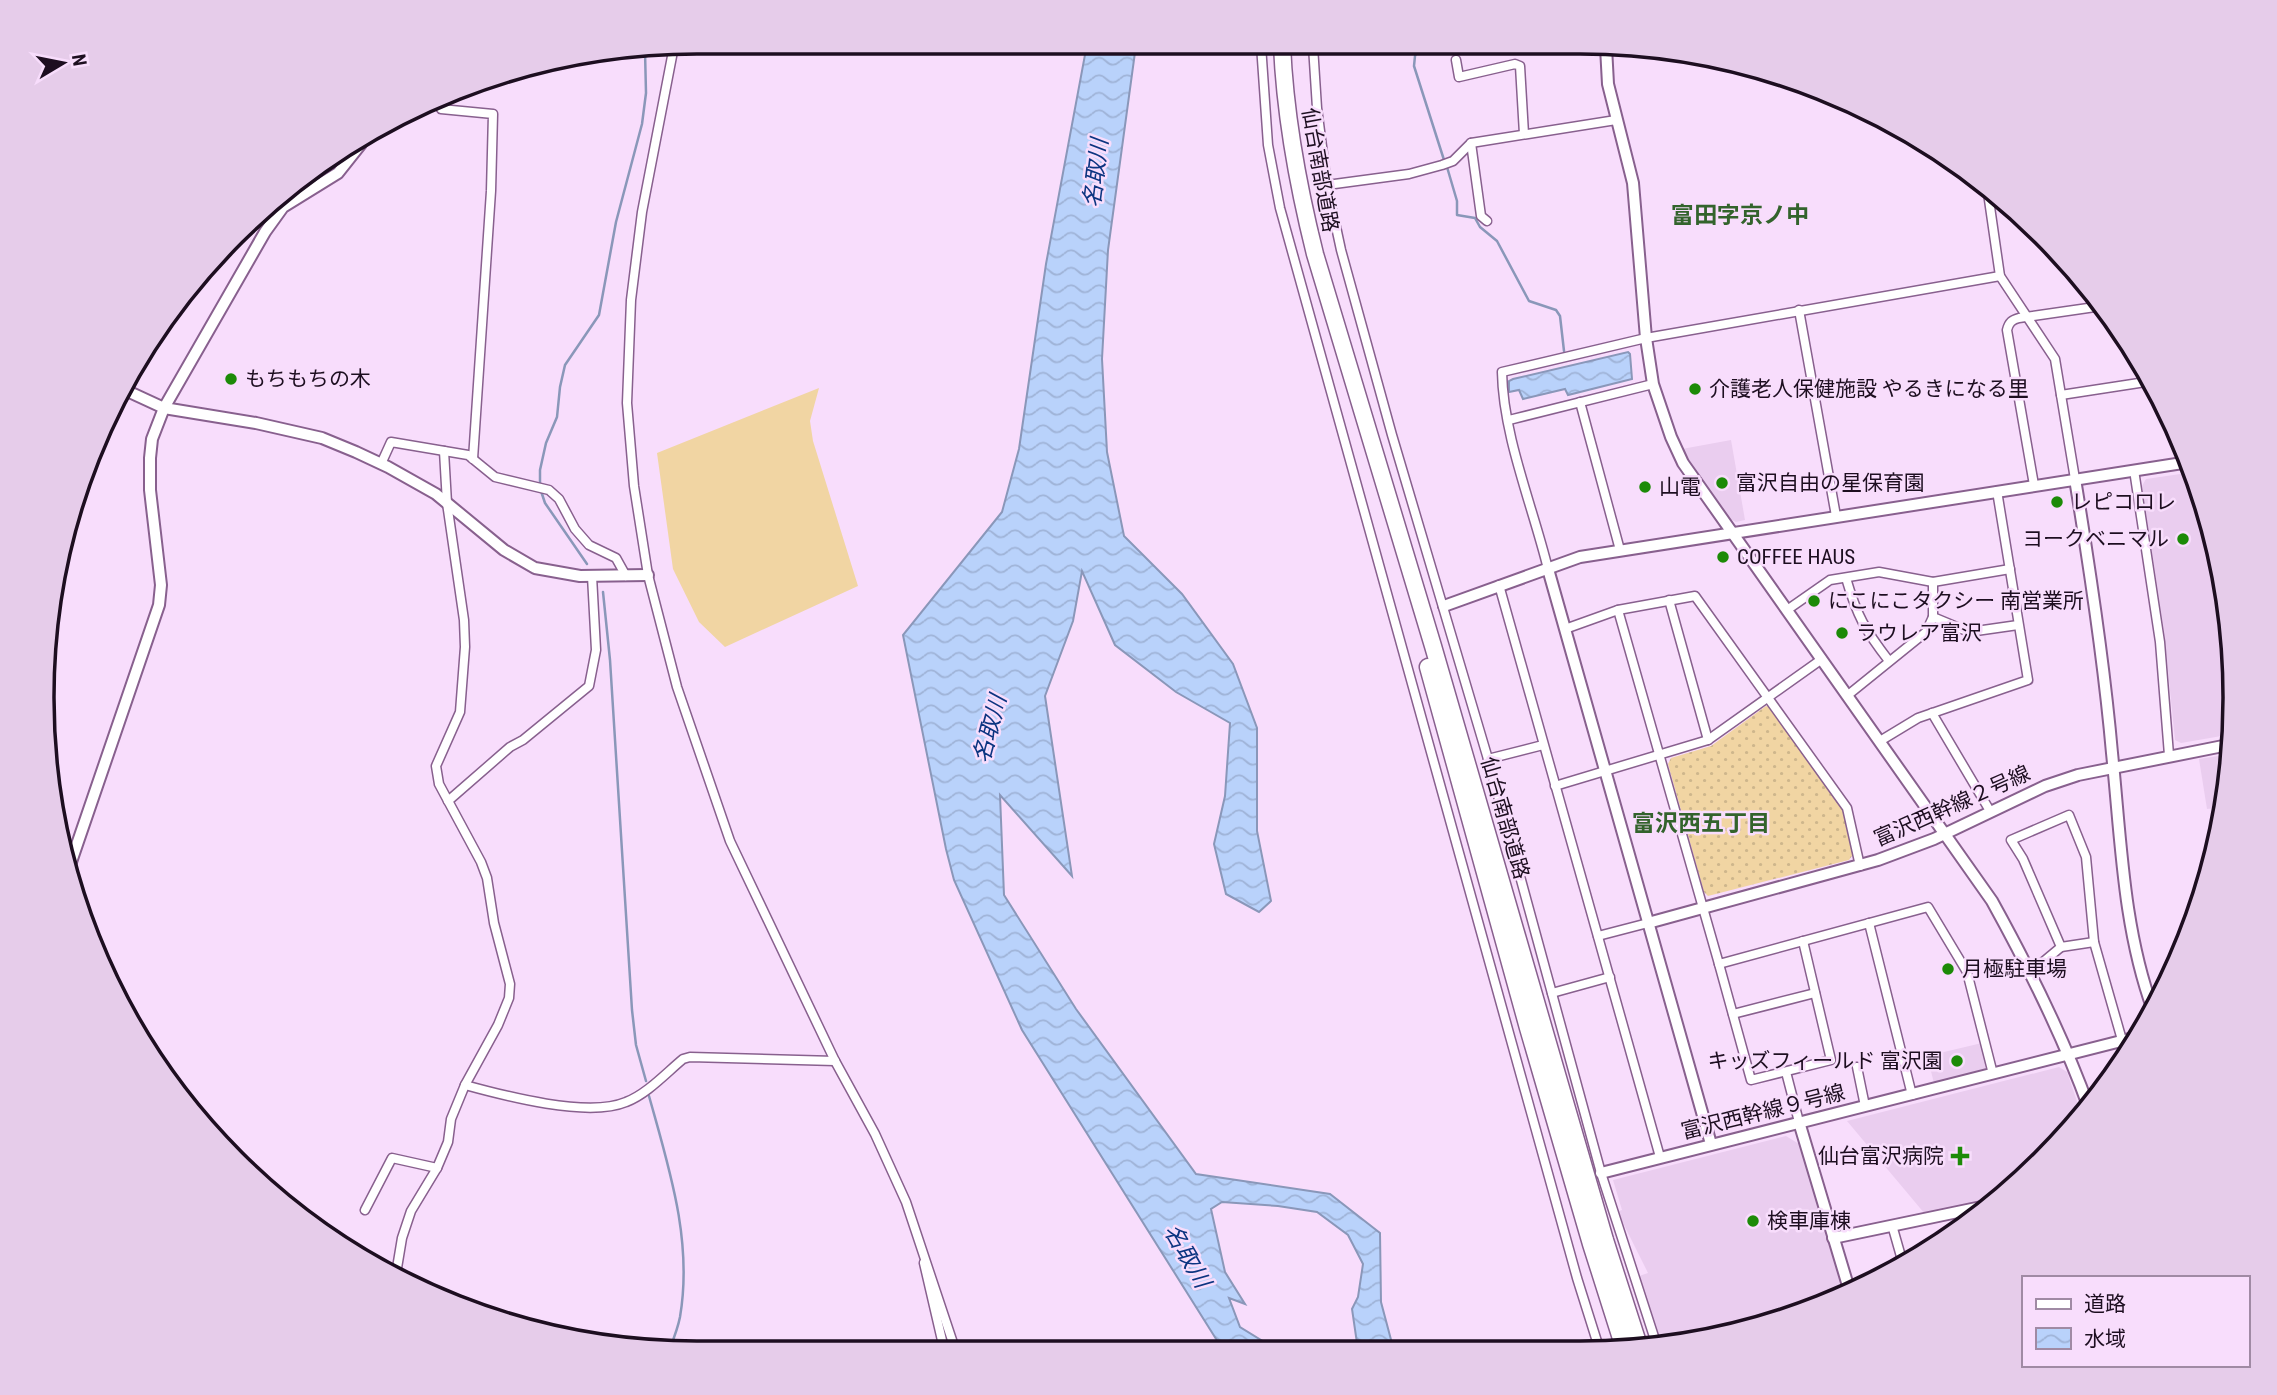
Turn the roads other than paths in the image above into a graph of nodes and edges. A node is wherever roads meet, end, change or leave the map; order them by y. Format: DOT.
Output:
graph roads {
  1 [pos="1263,54"];
  2 [pos="1283,54"];
  3 [pos="1314,54"];
  4 [pos="672,55"];
  5 [pos="1606,55"];
  6 [pos="1456,60"];
  7 [pos="440,108"];
  8 [pos="1616,120"];
  9 [pos="1524,134"];
  10 [pos="1471,143"];
  11 [pos="352,155"];
  12 [pos="1327,185"];
  13 [pos="1488,198"];
  14 [pos="1479,200"];
  15 [pos="1989,202"];
  16 [pos="1487,221"];
  17 [pos="2000,276"];
  18 [pos="1328,300"];
  19 [pos="2091,308"];
  20 [pos="1799,310"];
  21 [pos="2028,317"];
  22 [pos="1646,338"];
  23 [pos="2140,383"];
  24 [pos="1653,384"];
  25 [pos="131,393"];
  26 [pos="2061,395"];
  27 [pos="1580,402"];
  28 [pos="164,408"];
  29 [pos="1509,419"];
  30 [pos="443,451"];
  31 [pos="474,459"];
  32 [pos="381,464"];
  33 [pos="2179,464"];
  34 [pos="2134,470"];
  35 [pos="2075,479"];
  36 [pos="2034,485"];
  37 [pos="1997,491"];
  38 [pos="447,503"];
  39 [pos="1836,516"];
  40 [pos="1733,533"];
  41 [pos="1620,550"];
  42 [pos="1548,569"];
  43 [pos="2010,569"];
  44 [pos="648,575"];
  45 [pos="593,576"];
  46 [pos="626,576"];
  47 [pos="1846,578"];
  48 [pos="1933,582"];
  49 [pos="1499,585"];
  50 [pos="1670,600"];
  51 [pos="1444,606"];
  52 [pos="1618,610"];
  53 [pos="1787,610"];
  54 [pos="1933,617"];
  55 [pos="2018,625"];
  56 [pos="1565,629"];
  57 [pos="1822,659"];
  58 [pos="1889,661"];
  59 [pos="1848,695"];
  60 [pos="1769,698"];
  61 [pos="1932,713"];
  62 [pos="1708,740"];
  63 [pos="1880,741"];
  64 [pos="1543,745"];
  65 [pos="2220,746"];
  66 [pos="1660,755"];
  67 [pos="2169,755"];
  68 [pos="1488,759"];
  69 [pos="2113,766"];
  70 [pos="1605,771"];
  71 [pos="1555,786"];
  72 [pos="448,801"];
  73 [pos="1990,811"];
  74 [pos="1945,834"];
  75 [pos="73,852"];
  76 [pos="1860,866"];
  77 [pos="1704,908"];
  78 [pos="1648,923"];
  79 [pos="1869,923"];
  80 [pos="1598,936"];
  81 [pos="1804,941"];
  82 [pos="2094,942"];
  83 [pos="2061,947"];
  84 [pos="1719,964"];
  85 [pos="2031,972"];
  86 [pos="1610,977"];
  87 [pos="1552,993"];
  88 [pos="1815,993"];
  89 [pos="2148,997"];
  90 [pos="1734,1014"];
  91 [pos="2122,1040"];
  92 [pos="2069,1054"];
  93 [pos="835,1061"];
  94 [pos="1857,1068"];
  95 [pos="1786,1072"];
  96 [pos="1993,1074"];
  97 [pos="465,1085"];
  98 [pos="1912,1095"];
  99 [pos="2084,1096"];
  100 [pos="1865,1106"];
  101 [pos="1799,1122"];
  102 [pos="1711,1144"];
  103 [pos="1660,1157"];
  104 [pos="437,1168"];
  105 [pos="1601,1172"];
  106 [pos="1969,1209"];
  107 [pos="365,1210"];
  108 [pos="1892,1225"];
  109 [pos="1833,1238"];
  110 [pos="921,1243"];
  111 [pos="1901,1255"];
  112 [pos="397,1266"];
  113 [pos="1847,1282"];
  114 [pos="1654,1336"];
  115 [pos="1636,1338"];
  116 [pos="1621,1339"];
  117 [pos="1596,1340"];
  118 [pos="942,1341"];
  119 [pos="952,1341"];
  1 -- 117 [label="street"];
  2 -- 18 [label="highway, 仙台南部道路"];
  3 -- 12 [label="street"];
  4 -- 44 [label="street"];
  5 -- 8 [label="street"];
  6 -- 9 [label="street"];
  7 -- 31 [label="street"];
  8 -- 9 [label="street"];
  8 -- 22 [label="street"];
  9 -- 10 [label="street"];
  10 -- 12 [label="street"];
  10 -- 14 [label="street"];
  11 -- 28 [label="street"];
  12 -- 51 [label="street"];
  13 -- 14 [label="street"];
  14 -- 16 [label="street"];
  15 -- 17 [label="street"];
  17 -- 20 [label="street"];
  17 -- 21 [label="street"];
  18 -- 115 [label="highway, 仙台南部道路"];
  18 -- 116 [label="highway, 仙台南部道路"];
  19 -- 21 [label="street"];
  20 -- 22 [label="street"];
  20 -- 39 [label="street"];
  21 -- 26 [label="street"];
  21 -- 36 [label="street"];
  22 -- 24 [label="street"];
  22 -- 29 [label="street"];
  23 -- 26 [label="street"];
  24 -- 27 [label="street"];
  24 -- 40 [label="street"];
  25 -- 28 [label="street"];
  26 -- 35 [label="street"];
  27 -- 29 [label="street"];
  27 -- 41 [label="street"];
  28 -- 32 [label="street"];
  28 -- 75 [label="street"];
  29 -- 42 [label="street"];
  30 -- 31 [label="street"];
  30 -- 32 [label="street"];
  30 -- 38 [label="street"];
  31 -- 46 [label="street"];
  32 -- 38 [label="street"];
  33 -- 34 [label="street"];
  34 -- 35 [label="street"];
  34 -- 67 [label="street"];
  35 -- 36 [label="street"];
  35 -- 69 [label="street"];
  36 -- 37 [label="street"];
  37 -- 39 [label="street"];
  37 -- 43 [label="street"];
  38 -- 45 [label="street"];
  38 -- 72 [label="street"];
  39 -- 40 [label="street"];
  40 -- 41 [label="street"];
  40 -- 53 [label="street"];
  41 -- 42 [label="street"];
  42 -- 49 [label="street"];
  42 -- 56 [label="street"];
  43 -- 48 [label="street"];
  43 -- 55 [label="street"];
  44 -- 46 [label="street"];
  44 -- 93 [label="street"];
  45 -- 46 [label="street"];
  45 -- 72 [label="street"];
  47 -- 48 [label="street"];
  47 -- 53 [label="street"];
  47 -- 58 [label="street"];
  48 -- 54 [label="street"];
  49 -- 51 [label="street"];
  49 -- 64 [label="street"];
  50 -- 52 [label="street"];
  50 -- 60 [label="street"];
  50 -- 62 [label="street"];
  51 -- 68 [label="street"];
  52 -- 56 [label="street"];
  52 -- 66 [label="street"];
  53 -- 57 [label="street"];
  54 -- 55 [label="street"];
  54 -- 58 [label="street"];
  55 -- 61 [label="street"];
  56 -- 70 [label="street"];
  57 -- 59 [label="street"];
  57 -- 60 [label="street"];
  58 -- 59 [label="street"];
  59 -- 63 [label="street"];
  60 -- 62 [label="street"];
  60 -- 76 [label="street"];
  61 -- 63 [label="street"];
  61 -- 73 [label="street"];
  62 -- 66 [label="street"];
  63 -- 74 [label="street"];
  64 -- 68 [label="street"];
  64 -- 71 [label="street"];
  65 -- 67 [label="street, 富沢西幹線２号線"];
  66 -- 70 [label="street"];
  66 -- 77 [label="street"];
  67 -- 69 [label="street, 富沢西幹線２号線"];
  68 -- 87 [label="street"];
  69 -- 73 [label="street, 富沢西幹線２号線"];
  69 -- 89 [label="street"];
  70 -- 71 [label="street"];
  70 -- 78 [label="street"];
  71 -- 80 [label="street"];
  72 -- 97 [label="street"];
  73 -- 74 [label="street, 富沢西幹線２号線"];
  74 -- 76 [label="street, 富沢西幹線２号線"];
  74 -- 85 [label="street"];
  76 -- 77 [label="street, 富沢西幹線２号線"];
  77 -- 78 [label="street, 富沢西幹線２号線"];
  77 -- 84 [label="street"];
  78 -- 80 [label="street"];
  78 -- 102 [label="street"];
  79 -- 81 [label="street"];
  79 -- 96 [label="street"];
  79 -- 98 [label="street"];
  80 -- 86 [label="street"];
  81 -- 84 [label="street"];
  81 -- 88 [label="street"];
  82 -- 83 [label="street"];
  82 -- 83 [label="street"];
  82 -- 91 [label="street"];
  83 -- 85 [label="street"];
  84 -- 90 [label="street"];
  85 -- 92 [label="street"];
  86 -- 87 [label="street"];
  86 -- 103 [label="street"];
  87 -- 105 [label="street"];
  88 -- 90 [label="street"];
  88 -- 95 [label="street"];
  90 -- 95 [label="street"];
  91 -- 92 [label="street, 富沢西幹線９号線"];
  92 -- 96 [label="street, 富沢西幹線９号線"];
  92 -- 99 [label="street"];
  93 -- 97 [label="street"];
  93 -- 110 [label="street"];
  94 -- 100 [label="street"];
  95 -- 101 [label="street"];
  96 -- 98 [label="street, 富沢西幹線９号線"];
  97 -- 104 [label="street"];
  98 -- 100 [label="street, 富沢西幹線９号線"];
  100 -- 101 [label="street, 富沢西幹線９号線"];
  101 -- 102 [label="street, 富沢西幹線９号線"];
  101 -- 109 [label="street"];
  102 -- 103 [label="street, 富沢西幹線９号線"];
  103 -- 105 [label="street, 富沢西幹線９号線"];
  104 -- 107 [label="street"];
  104 -- 112 [label="street"];
  105 -- 114 [label="street"];
  106 -- 108 [label="street"];
  108 -- 109 [label="street"];
  108 -- 111 [label="street"];
  109 -- 113 [label="street"];
  110 -- 118 [label="street"];
  110 -- 119 [label="street"];
}
